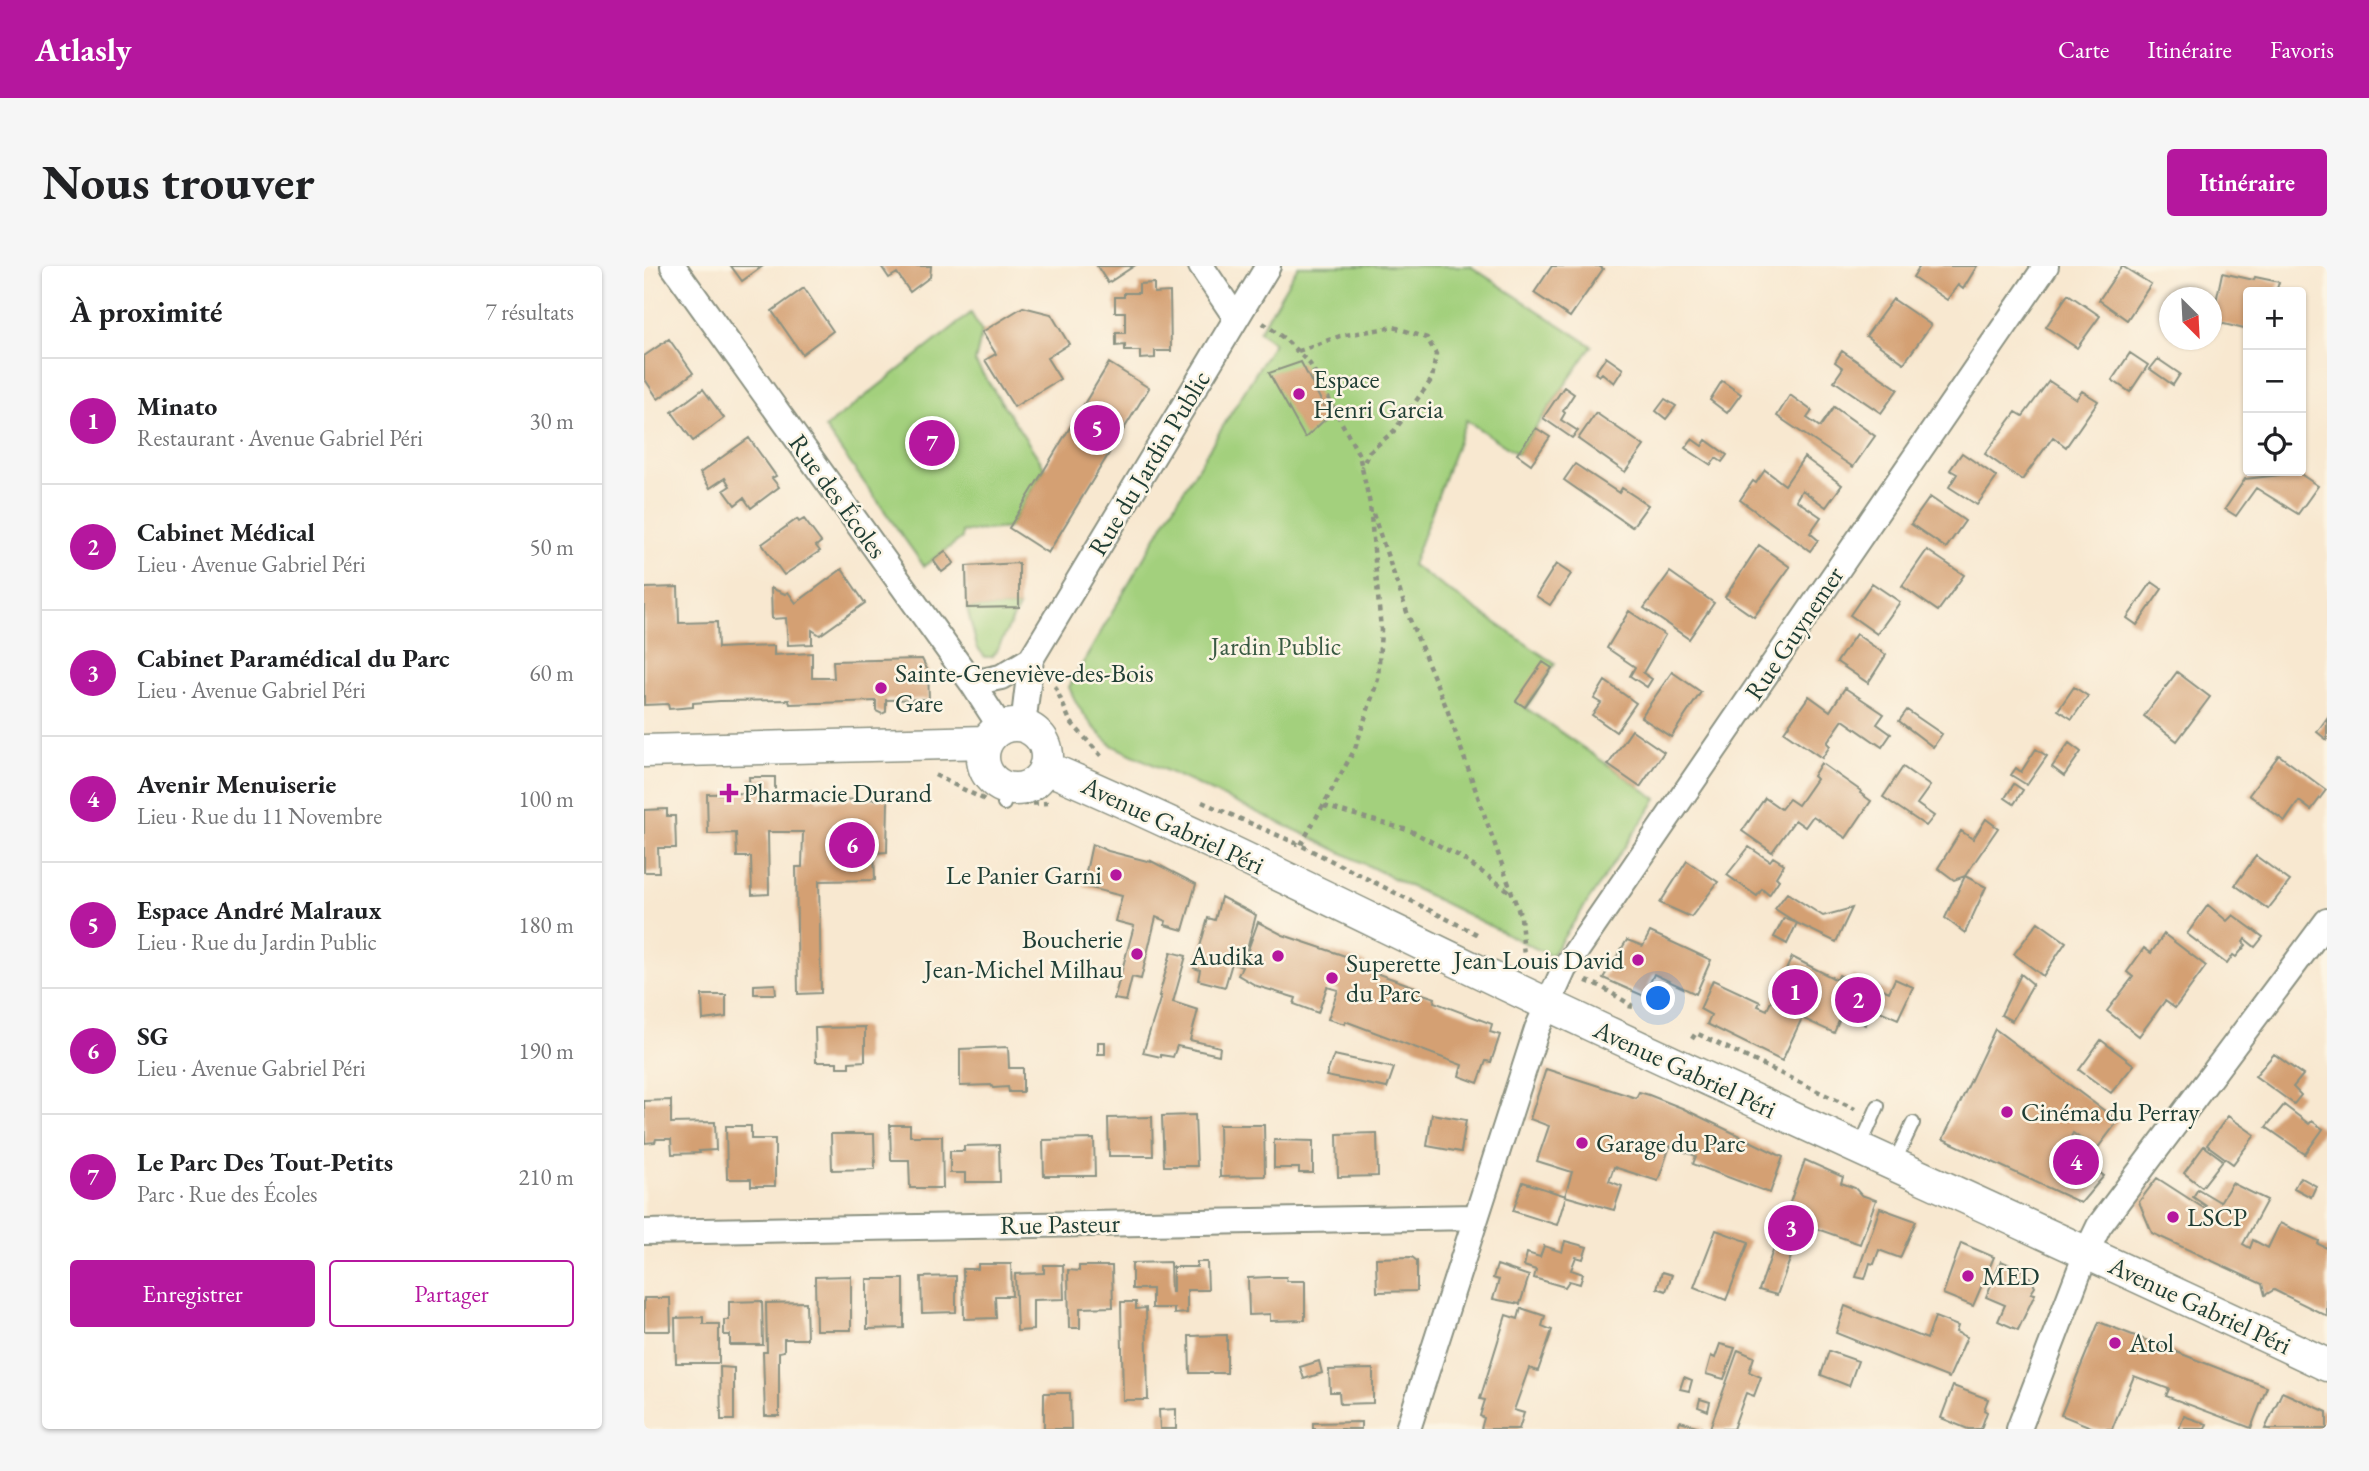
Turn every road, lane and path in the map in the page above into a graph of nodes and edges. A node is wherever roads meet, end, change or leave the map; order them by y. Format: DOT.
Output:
graph roads {
  1 [pos="673,266"];
  2 [pos="1201,266"];
  3 [pos="1268,266"];
  4 [pos="2046,266"];
  5 [pos="1239,314"];
  6 [pos="1298,351"];
  7 [pos="1362,467"];
  8 [pos="1370,504"];
  9 [pos="1031,659"];
  10 [pos="972,683"];
  11 [pos="1003,732"];
  12 [pos="644,751"];
  13 [pos="1112,761"];
  14 [pos="1045,767"];
  15 [pos="929,772"];
  16 [pos="1006,797"];
  17 [pos="1200,801"];
  18 [pos="1053,803"];
  19 [pos="1324,806"];
  20 [pos="1300,845"];
  21 [pos="1287,878"];
  22 [pos="1513,893"];
  23 [pos="2327,921"];
  24 [pos="1487,939"];
  25 [pos="1512,951"];
  26 [pos="1564,969"];
  27 [pos="1549,1005"];
  28 [pos="1629,1013"];
  29 [pos="1691,1041"];
  30 [pos="1876,1112"];
  31 [pos="1913,1124"];
  32 [pos="1859,1150"];
  33 [pos="1893,1165"];
  34 [pos="1476,1217"];
  35 [pos="644,1232"];
  36 [pos="2087,1251"];
  37 [pos="2327,1365"];
  38 [pos="1408,1429"];
  39 [pos="2019,1429"];
  1 -- 10 [label="street, Rue des Écoles"];
  2 -- 5 [label="street"];
  3 -- 5 [label="street, Rue du Jardin Public"];
  4 -- 26 [label="street, Rue Guynemer"];
  5 -- 6 [label="path"];
  5 -- 9 [label="street, Rue du Jardin Public"];
  6 -- 7 [label="path"];
  6 -- 7 [label="path"];
  7 -- 8 [label="path"];
  8 -- 19 [label="path"];
  8 -- 22 [label="path"];
  9 -- 10 [label="street, Rue du Jardin Public"];
  9 -- 11 [label="street, Rue du Jardin Public"];
  9 -- 13 [label="path"];
  10 -- 11 [label="street, Rue des Écoles"];
  11 -- 12 [label="street"];
  11 -- 14 [label="street"];
  11 -- 16 [label="street"];
  14 -- 16 [label="street"];
  14 -- 21 [label="street, Avenue Gabriel Péri"];
  15 -- 16 [label="path"];
  16 -- 18 [label="path"];
  17 -- 20 [label="path"];
  19 -- 20 [label="path"];
  19 -- 22 [label="path"];
  20 -- 21 [label="path"];
  20 -- 24 [label="path"];
  21 -- 27 [label="street, Avenue Gabriel Péri"];
  22 -- 25 [label="path"];
  23 -- 36 [label="street"];
  26 -- 27 [label="street, Rue Guynemer"];
  26 -- 28 [label="path"];
  27 -- 32 [label="street, Avenue Gabriel Péri"];
  27 -- 34 [label="street, Rue Guynemer"];
  29 -- 30 [label="path"];
  30 -- 32 [label="lane"];
  31 -- 33 [label="lane"];
  32 -- 33 [label="street, Avenue Gabriel Péri"];
  33 -- 36 [label="street, Avenue Gabriel Péri"];
  34 -- 35 [label="street, Rue Pasteur"];
  34 -- 38 [label="street, Rue Guynemer"];
  36 -- 37 [label="street, Avenue Gabriel Péri"];
  36 -- 39 [label="street"];
}
